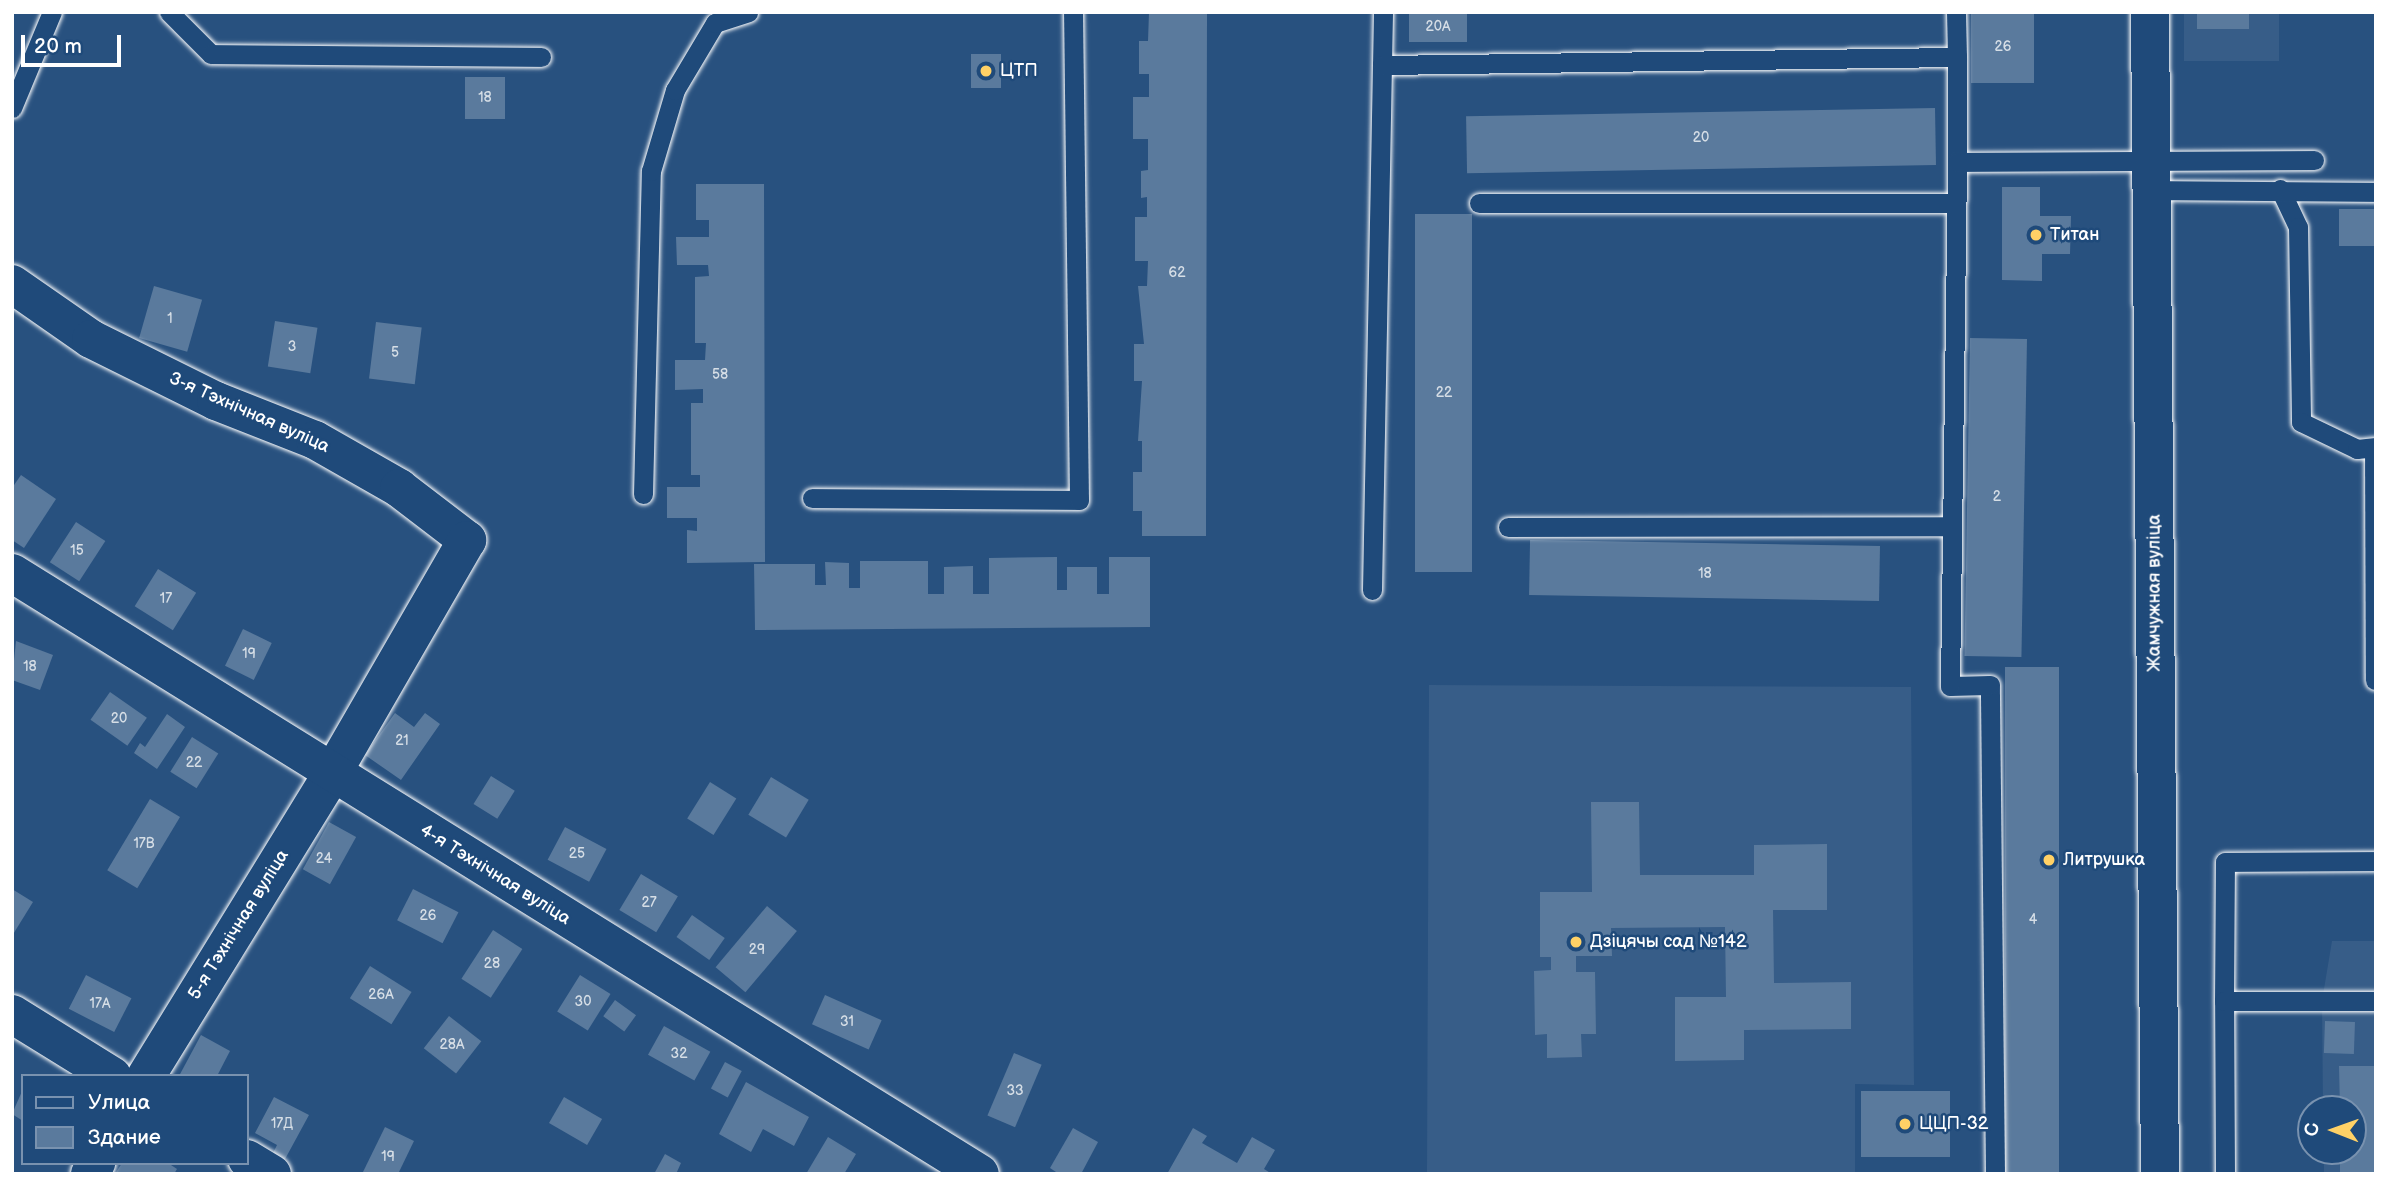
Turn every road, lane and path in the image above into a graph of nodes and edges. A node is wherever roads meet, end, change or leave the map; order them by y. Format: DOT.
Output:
graph roads {
  1 [pos="52,12"];
  2 [pos="169,12"];
  3 [pos="748,12"];
  4 [pos="1073,12"];
  5 [pos="1383,12"];
  6 [pos="1956,12"];
  7 [pos="2150,12"];
  8 [pos="541,57"];
  9 [pos="1957,57"];
  10 [pos="1382,65"];
  11 [pos="12,108"];
  12 [pos="2314,160"];
  13 [pos="1957,162"];
  14 [pos="2152,175"];
  15 [pos="2280,189"];
  16 [pos="2376,192"];
  17 [pos="1956,202"];
  18 [pos="1479,203"];
  19 [pos="12,284"];
  20 [pos="2375,447"];
  21 [pos="643,494"];
  22 [pos="812,498"];
  23 [pos="1952,526"];
  24 [pos="1508,527"];
  25 [pos="12,573"];
  26 [pos="1372,590"];
  27 [pos="2375,680"];
  28 [pos="332,774"];
  29 [pos="2376,861"];
  30 [pos="2224,1001"];
  31 [pos="2376,1001"];
  32 [pos="12,1014"];
  33 [pos="109,1074"];
  34 [pos="147,1074"];
  35 [pos="248,1160"];
  36 [pos="977,1173"];
  37 [pos="272,1174"];
  38 [pos="1995,1174"];
  39 [pos="2160,1174"];
  40 [pos="2225,1174"];
  1 -- 11 [label="lane"];
  2 -- 8 [label="lane"];
  3 -- 21 [label="lane"];
  4 -- 22 [label="lane"];
  5 -- 10 [label="lane"];
  6 -- 9 [label="lane"];
  7 -- 14 [label="street, Жамчужная вуліца"];
  9 -- 10 [label="lane"];
  9 -- 13 [label="lane"];
  10 -- 26 [label="lane"];
  12 -- 14 [label="lane"];
  13 -- 14 [label="lane"];
  13 -- 17 [label="lane"];
  14 -- 15 [label="lane"];
  14 -- 39 [label="street, Жамчужная вуліца"];
  15 -- 16 [label="lane"];
  15 -- 20 [label="lane"];
  17 -- 18 [label="lane"];
  17 -- 23 [label="lane"];
  19 -- 28 [label="street, 3-я Тэхнічная вуліца"];
  20 -- 27 [label="lane"];
  23 -- 24 [label="lane"];
  23 -- 38 [label="lane"];
  25 -- 28 [label="street, 4-я Тэхнічная вуліца"];
  28 -- 34 [label="street, 5-я Тэхнічная вуліца"];
  28 -- 36 [label="street, 4-я Тэхнічная вуліца"];
  29 -- 30 [label="lane"];
  30 -- 31 [label="lane"];
  30 -- 40 [label="lane"];
  32 -- 33 [label="street"];
  35 -- 37 [label="street"];
}
